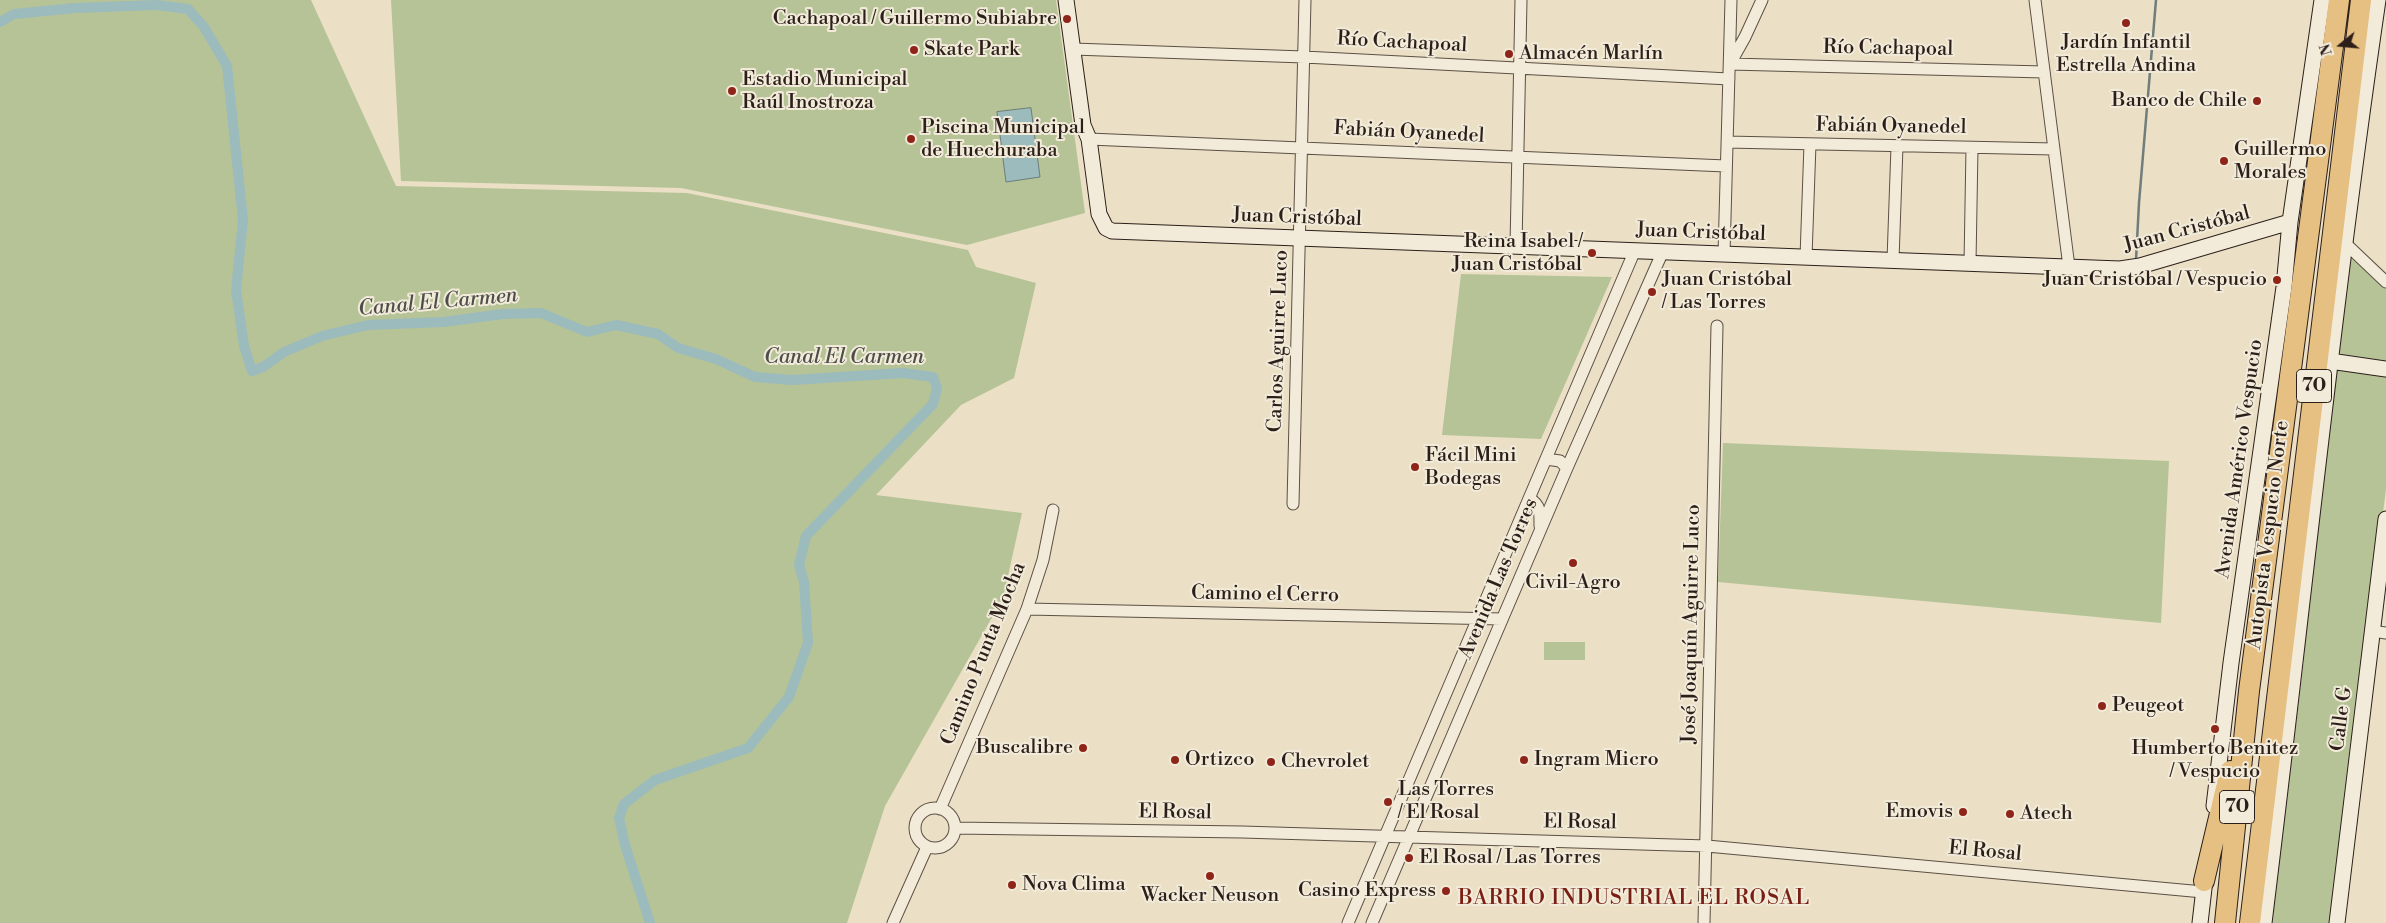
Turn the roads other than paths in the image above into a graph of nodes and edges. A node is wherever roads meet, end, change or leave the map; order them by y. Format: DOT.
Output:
graph roads {
  1 [pos="1066,0"];
  2 [pos="1075,0"];
  3 [pos="1305,0"];
  4 [pos="1521,0"];
  5 [pos="1731,0"];
  6 [pos="1762,0"];
  7 [pos="2035,0"];
  8 [pos="2322,0"];
  9 [pos="2330,0"];
  10 [pos="2339,0"];
  11 [pos="2378,0"];
  12 [pos="2386,1"];
  13 [pos="2361,5"];
  14 [pos="1077,49"];
  15 [pos="2370,56"];
  16 [pos="1304,57"];
  17 [pos="1730,64"];
  18 [pos="1519,68"];
  19 [pos="2044,72"];
  20 [pos="1729,79"];
  21 [pos="1089,138"];
  22 [pos="1727,142"];
  23 [pos="1810,144"];
  24 [pos="1302,146"];
  25 [pos="1897,146"];
  26 [pos="1972,148"];
  27 [pos="2054,149"];
  28 [pos="2319,155"];
  29 [pos="1518,157"];
  30 [pos="1726,166"];
  31 [pos="2290,222"];
  32 [pos="1300,238"];
  33 [pos="2346,244"];
  34 [pos="1516,246"];
  35 [pos="1635,250"];
  36 [pos="1662,251"];
  37 [pos="1724,254"];
  38 [pos="1806,257"];
  39 [pos="1893,260"];
  40 [pos="1970,263"];
  41 [pos="2069,267"];
  42 [pos="2386,282"];
  43 [pos="1718,326"];
  44 [pos="2330,361"];
  45 [pos="2386,369"];
  46 [pos="1546,459"];
  47 [pos="1567,468"];
  48 [pos="1530,499"];
  49 [pos="1293,504"];
  50 [pos="1053,510"];
  51 [pos="2386,519"];
  52 [pos="1540,533"];
  53 [pos="2383,568"];
  54 [pos="1027,609"];
  55 [pos="1478,618"];
  56 [pos="1502,619"];
  57 [pos="2379,632"];
  58 [pos="2249,691"];
  59 [pos="940,809"];
  60 [pos="2262,822"];
  61 [pos="954,828"];
  62 [pos="1385,836"];
  63 [pos="1409,837"];
  64 [pos="1707,846"];
  65 [pos="927,847"];
  66 [pos="2204,886"];
  67 [pos="893,923"];
  68 [pos="1348,923"];
  69 [pos="1372,923"];
  70 [pos="1704,923"];
  71 [pos="2200,923"];
  72 [pos="2226,923"];
  73 [pos="2250,923"];
  74 [pos="2257,923"];
  75 [pos="2264,923"];
  76 [pos="2337,923"];
  1 -- 14 [label="street"];
  2 -- 14 [label="street"];
  3 -- 16 [label="street, Carlos Aguirre Luco"];
  4 -- 18 [label="street"];
  5 -- 17 [label="street"];
  6 -- 17 [label="street"];
  7 -- 19 [label="street"];
  8 -- 31 [label="street, Avenida Américo Vespucio"];
  9 -- 28 [label="highway"];
  10 -- 28 [label="highway, Autopista Vespucio Norte / 70"];
  11 -- 15 [label="street"];
  12 -- 15 [label="street"];
  13 -- 60 [label="highway, Autopista Vespucio Norte / 70"];
  14 -- 16 [label="street, Río Cachapoal"];
  14 -- 21 [label="street"];
  15 -- 33 [label="street"];
  16 -- 18 [label="street, Río Cachapoal"];
  16 -- 24 [label="street, Carlos Aguirre Luco"];
  17 -- 19 [label="street, Río Cachapoal"];
  17 -- 20 [label="street"];
  18 -- 20 [label="street, Río Cachapoal"];
  18 -- 29 [label="street"];
  19 -- 27 [label="street"];
  20 -- 22 [label="street"];
  21 -- 24 [label="street, Fabián Oyanedel"];
  21 -- 32 [label="street, Juan Cristóbal"];
  22 -- 23 [label="street, Fabián Oyanedel"];
  22 -- 30 [label="street"];
  23 -- 25 [label="street, Fabián Oyanedel"];
  23 -- 38 [label="street"];
  24 -- 29 [label="street, Fabián Oyanedel"];
  24 -- 32 [label="street, Carlos Aguirre Luco"];
  25 -- 26 [label="street, Fabián Oyanedel"];
  25 -- 39 [label="street"];
  26 -- 27 [label="street, Fabián Oyanedel"];
  26 -- 40 [label="street"];
  27 -- 41 [label="street"];
  28 -- 58 [label="highway, Autopista Vespucio Norte / 70"];
  29 -- 30 [label="street, Fabián Oyanedel"];
  29 -- 34 [label="street"];
  30 -- 37 [label="street"];
  31 -- 41 [label="street, Juan Cristóbal"];
  31 -- 66 [label="street, Avenida Américo Vespucio"];
  32 -- 34 [label="street, Juan Cristóbal"];
  32 -- 49 [label="street, Carlos Aguirre Luco"];
  33 -- 42 [label="street"];
  33 -- 44 [label="street"];
  34 -- 35 [label="street, Juan Cristóbal"];
  35 -- 36 [label="street, Juan Cristóbal"];
  35 -- 46 [label="street, Avenida Las Torres"];
  36 -- 37 [label="street, Juan Cristóbal"];
  36 -- 47 [label="street, Avenida Las Torres"];
  37 -- 38 [label="street, Juan Cristóbal"];
  38 -- 39 [label="street, Juan Cristóbal"];
  39 -- 40 [label="street, Juan Cristóbal"];
  40 -- 41 [label="street, Juan Cristóbal"];
  43 -- 64 [label="street, José Joaquín Aguirre Luco"];
  44 -- 45 [label="street"];
  44 -- 75 [label="street"];
  46 -- 47 [label="street"];
  46 -- 48 [label="street, Avenida Las Torres"];
  47 -- 52 [label="street, Avenida Las Torres"];
  48 -- 52 [label="street"];
  48 -- 55 [label="street, Avenida Las Torres"];
  50 -- 54 [label="street, Camino Punta Mocha"];
  51 -- 53 [label="street, Calle G"];
  52 -- 56 [label="street, Avenida Las Torres"];
  53 -- 57 [label="street, Calle G"];
  54 -- 55 [label="street, Camino el Cerro"];
  54 -- 59 [label="street, Camino Punta Mocha"];
  55 -- 56 [label="street, Camino el Cerro"];
  55 -- 62 [label="street, Avenida Las Torres"];
  56 -- 63 [label="street, Avenida Las Torres"];
  57 -- 76 [label="street, Calle G"];
  58 -- 66 [label="highway"];
  58 -- 72 [label="highway, Autopista Vespucio Norte / 70"];
  59 -- 61 [label="street"];
  59 -- 65 [label="street"];
  60 -- 73 [label="highway, Autopista Vespucio Norte / 70"];
  60 -- 74 [label="highway"];
  61 -- 62 [label="street, El Rosal"];
  61 -- 65 [label="street"];
  62 -- 63 [label="street, El Rosal"];
  62 -- 68 [label="street, Avenida Las Torres"];
  63 -- 64 [label="street, El Rosal"];
  63 -- 69 [label="street, Avenida Las Torres"];
  64 -- 66 [label="street, El Rosal"];
  64 -- 70 [label="street, José Joaquín Aguirre Luco"];
  65 -- 67 [label="street"];
  66 -- 71 [label="street, Avenida Américo Vespucio"];
}
